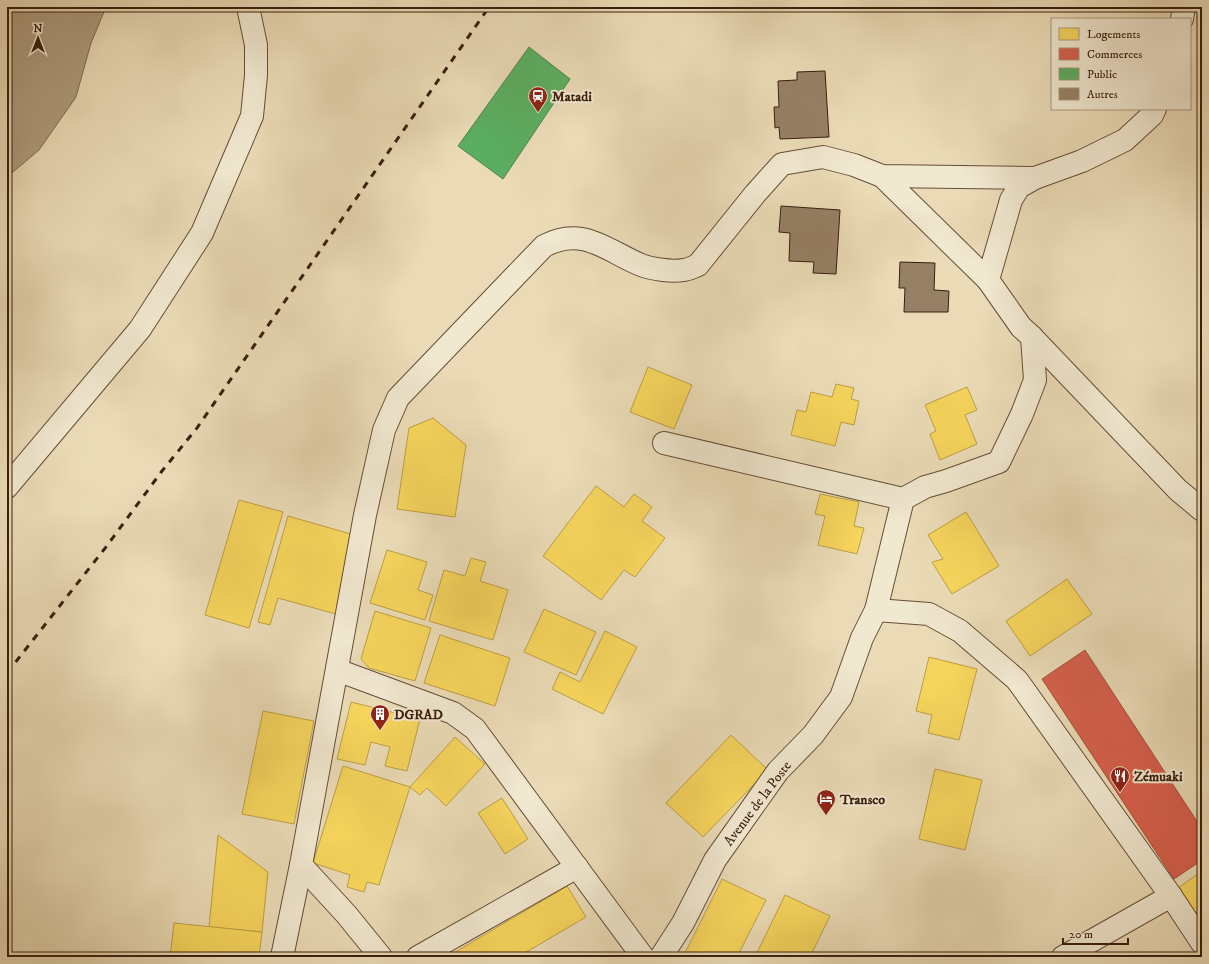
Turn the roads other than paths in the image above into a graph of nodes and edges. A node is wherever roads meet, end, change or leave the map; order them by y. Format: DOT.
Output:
graph roads {
  1 [pos="248,7"];
  2 [pos="1184,7"];
  3 [pos="1182,18"];
  4 [pos="1154,110"];
  5 [pos="882,176"];
  6 [pos="1035,178"];
  7 [pos="988,280"];
  8 [pos="1032,338"];
  9 [pos="664,443"];
  10 [pos="7,488"];
  11 [pos="903,499"];
  12 [pos="1202,510"];
  13 [pos="876,610"];
  14 [pos="337,670"];
  15 [pos="300,865"];
  16 [pos="577,868"];
  17 [pos="1172,896"];
  18 [pos="1202,943"];
  19 [pos="282,957"];
  20 [pos="381,957"];
  21 [pos="418,957"];
  22 [pos="643,957"];
  23 [pos="661,957"];
  24 [pos="1063,957"];
  1 -- 10 [label="street"];
  2 -- 3 [label="street"];
  4 -- 6 [label="street"];
  5 -- 6 [label="street"];
  5 -- 7 [label="street"];
  5 -- 14 [label="street"];
  6 -- 7 [label="street"];
  7 -- 8 [label="street"];
  8 -- 11 [label="street"];
  8 -- 12 [label="street"];
  9 -- 11 [label="street"];
  11 -- 13 [label="street, Avenue de la Poste"];
  13 -- 17 [label="street"];
  13 -- 23 [label="street, Avenue de la Poste"];
  14 -- 15 [label="street"];
  14 -- 16 [label="street"];
  15 -- 19 [label="street"];
  15 -- 20 [label="street"];
  16 -- 21 [label="street"];
  16 -- 22 [label="street"];
  17 -- 18 [label="street"];
  17 -- 24 [label="street"];
}
